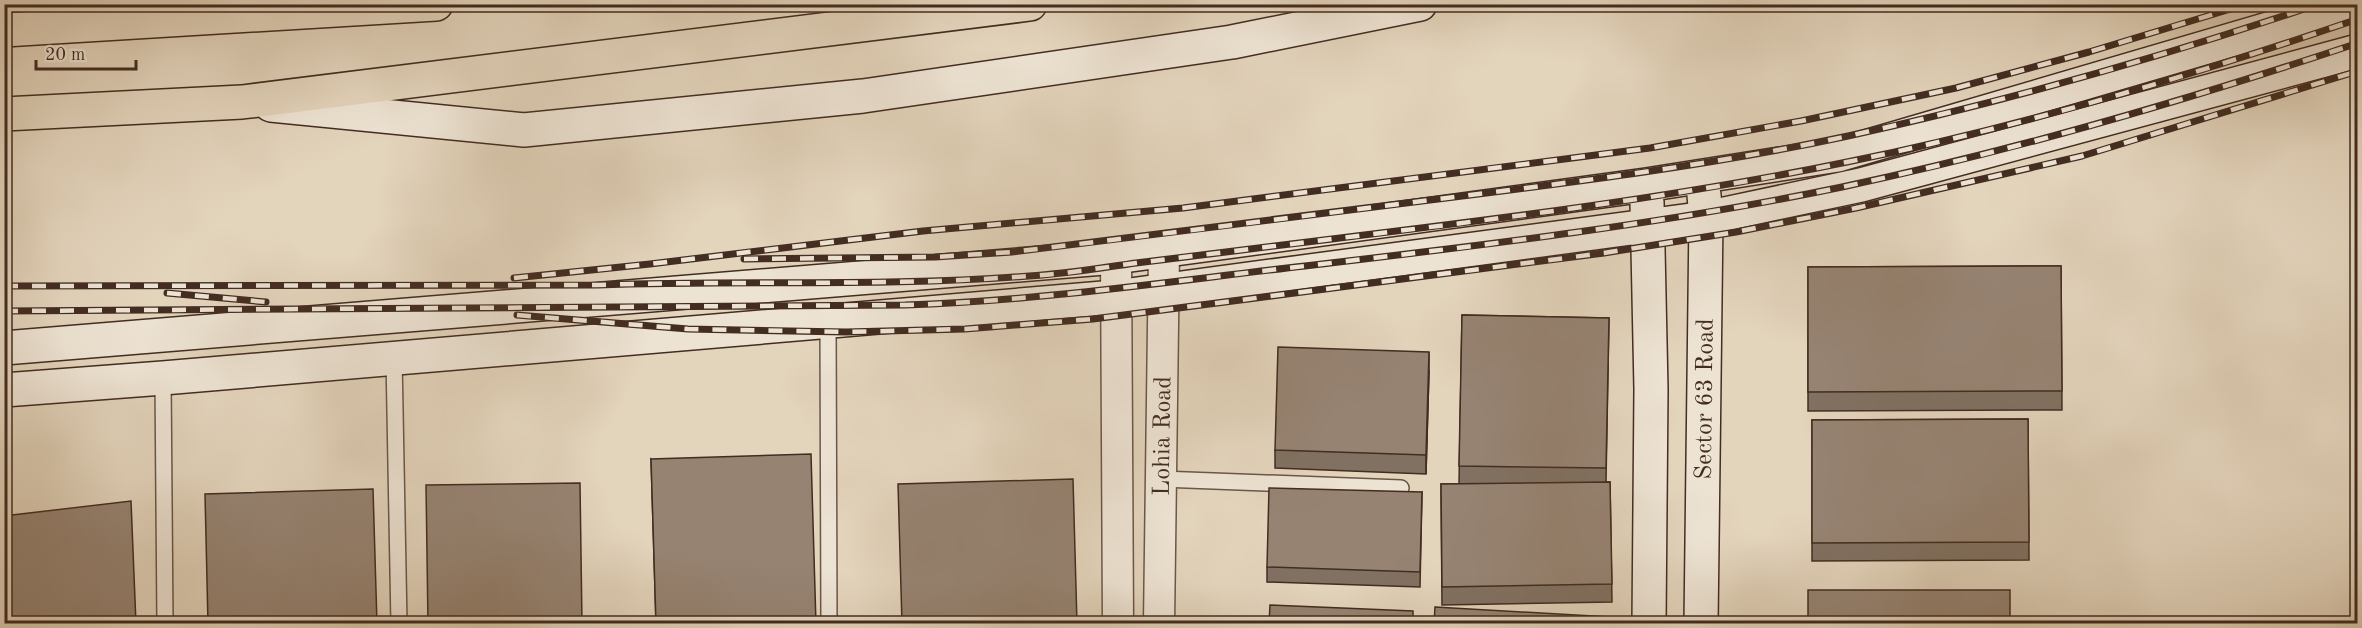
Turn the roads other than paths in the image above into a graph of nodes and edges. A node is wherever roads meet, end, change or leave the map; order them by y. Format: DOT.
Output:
graph roads {
  1 [pos="436,4"];
  2 [pos="1030,4"];
  3 [pos="1420,4"];
  4 [pos="2354,4"];
  5 [pos="4,30"];
  6 [pos="2358,51"];
  7 [pos="242,102"];
  8 [pos="4,114"];
  9 [pos="1702,176"];
  10 [pos="1646,185"];
  11 [pos="1706,218"];
  12 [pos="1649,224"];
  13 [pos="1164,251"];
  14 [pos="1116,257"];
  15 [pos="1164,290"];
  16 [pos="1115,297"];
  17 [pos="828,322"];
  18 [pos="4,348"];
  19 [pos="394,358"];
  20 [pos="163,378"];
  21 [pos="1704,388"];
  22 [pos="1652,389"];
  23 [pos="4,390"];
  24 [pos="1161,479"];
  25 [pos="1401,488"];
  26 [pos="165,624"];
  27 [pos="399,624"];
  28 [pos="830,624"];
  29 [pos="1118,624"];
  30 [pos="1159,624"];
  31 [pos="1649,624"];
  32 [pos="1701,624"];
  1 -- 5 [label="highway"];
  2 -- 7 [label="highway"];
  3 -- 7 [label="street"];
  4 -- 9 [label="street"];
  6 -- 11 [label="street"];
  7 -- 8 [label="highway"];
  9 -- 10 [label="street"];
  9 -- 11 [label="street, Sector 63 Road"];
  10 -- 12 [label="street"];
  10 -- 13 [label="street"];
  11 -- 12 [label="street"];
  11 -- 21 [label="street, Sector 63 Road"];
  12 -- 15 [label="street"];
  12 -- 22 [label="street"];
  13 -- 14 [label="street"];
  13 -- 15 [label="street, Lohia Road"];
  14 -- 16 [label="street, Lohia Road"];
  14 -- 18 [label="street"];
  15 -- 16 [label="street"];
  15 -- 24 [label="street, Lohia Road"];
  16 -- 17 [label="street"];
  16 -- 29 [label="street, Lohia Road"];
  17 -- 19 [label="street"];
  17 -- 28 [label="lane"];
  19 -- 20 [label="street"];
  19 -- 27 [label="lane"];
  20 -- 23 [label="street"];
  20 -- 26 [label="lane"];
  21 -- 22 [label="street"];
  21 -- 32 [label="street, Sector 63 Road"];
  22 -- 31 [label="street"];
  24 -- 25 [label="lane"];
  24 -- 30 [label="street, Lohia Road"];
}
